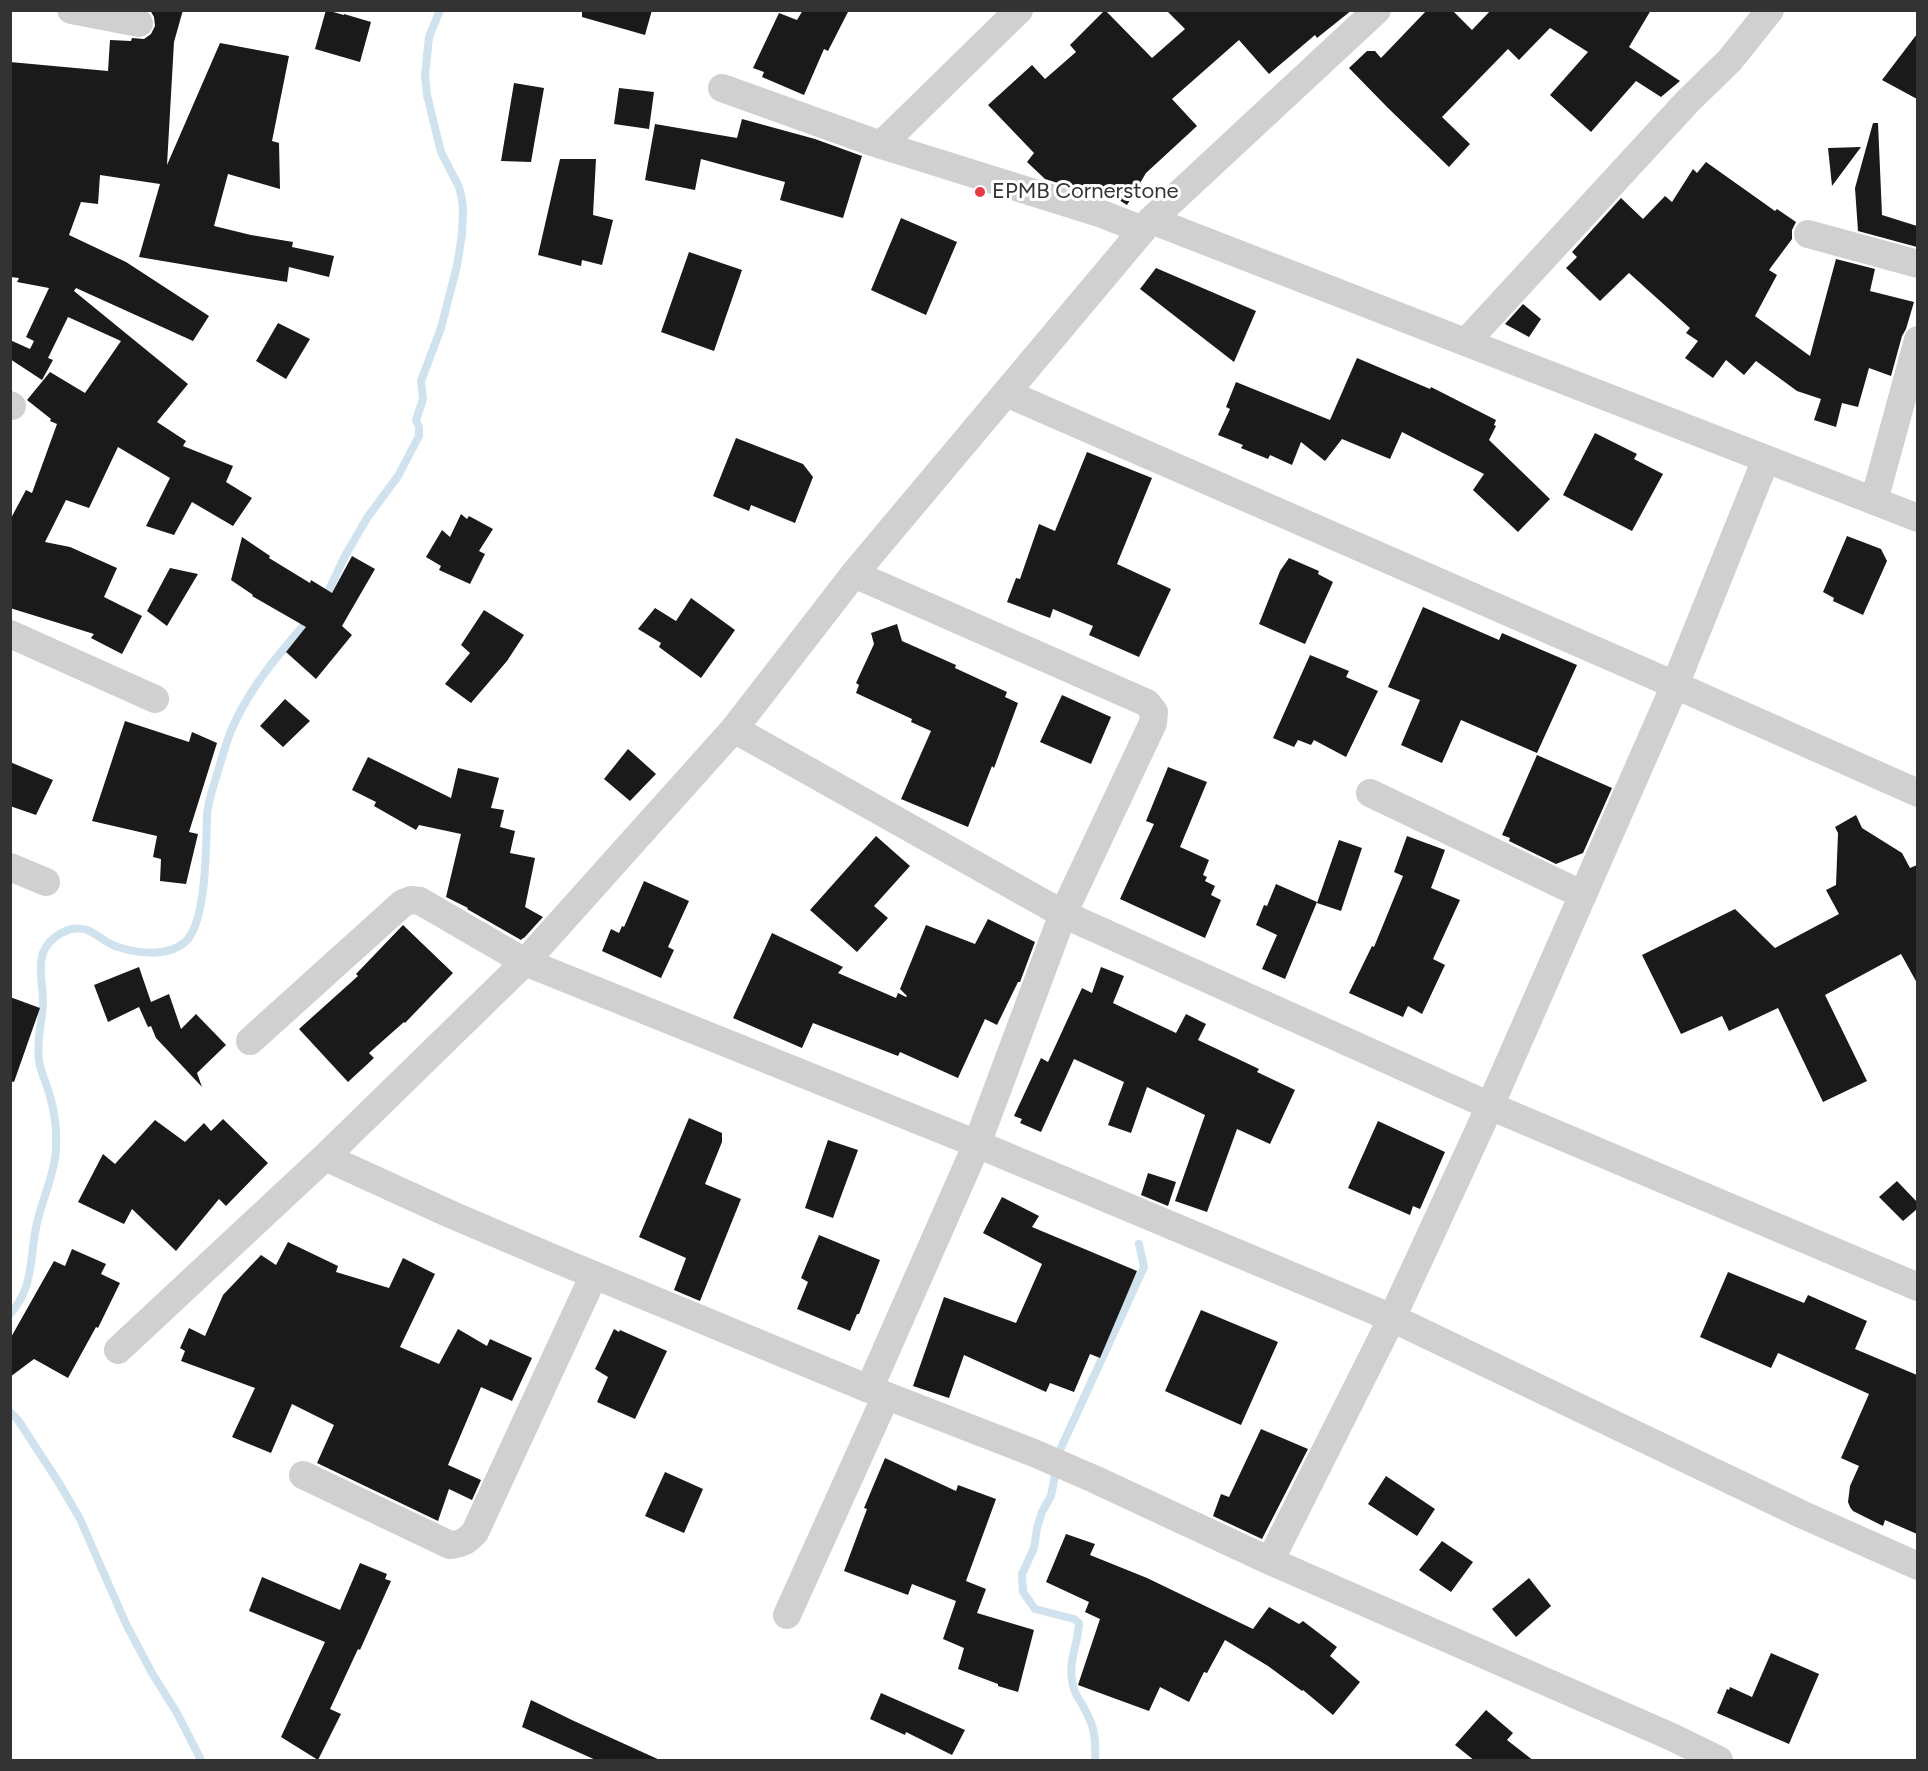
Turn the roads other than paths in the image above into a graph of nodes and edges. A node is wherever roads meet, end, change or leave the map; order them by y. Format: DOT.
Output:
graph roads {
  1 [pos="71,10"];
  2 [pos="1019,10"];
  3 [pos="1377,10"];
  4 [pos="1770,10"];
  5 [pos="139,22"];
  6 [pos="723,88"];
  7 [pos="881,145"];
  8 [pos="1147,225"];
  9 [pos="1808,234"];
  10 [pos="1917,264"];
  11 [pos="1917,340"];
  12 [pos="1466,342"];
  13 [pos="1006,393"];
  14 [pos="1766,459"];
  15 [pos="1875,501"];
  16 [pos="1917,518"];
  17 [pos="854,574"];
  18 [pos="10,634"];
  19 [pos="1675,685"];
  20 [pos="155,699"];
  21 [pos="734,729"];
  22 [pos="1370,793"];
  23 [pos="1917,793"];
  24 [pos="10,867"];
  25 [pos="46,882"];
  26 [pos="1583,895"];
  27 [pos="1063,914"];
  28 [pos="525,962"];
  29 [pos="250,1041"];
  30 [pos="1490,1106"];
  31 [pos="977,1144"];
  32 [pos="325,1157"];
  33 [pos="594,1275"];
  34 [pos="1917,1287"];
  35 [pos="1392,1318"];
  36 [pos="118,1350"];
  37 [pos="877,1393"];
  38 [pos="303,1475"];
  39 [pos="1270,1561"];
  40 [pos="1917,1566"];
  41 [pos="787,1615"];
  42 [pos="1719,1761"];
  1 -- 5 [label="street"];
  2 -- 7 [label="street"];
  3 -- 8 [label="street"];
  4 -- 12 [label="street"];
  6 -- 7 [label="street"];
  7 -- 8 [label="street"];
  8 -- 12 [label="street"];
  8 -- 13 [label="street"];
  9 -- 10 [label="street"];
  11 -- 15 [label="street"];
  12 -- 14 [label="street"];
  13 -- 17 [label="street"];
  13 -- 19 [label="street"];
  14 -- 15 [label="street"];
  14 -- 19 [label="street"];
  15 -- 16 [label="street"];
  17 -- 21 [label="street"];
  17 -- 27 [label="street"];
  18 -- 20 [label="street"];
  19 -- 23 [label="street"];
  19 -- 26 [label="street"];
  21 -- 27 [label="street"];
  21 -- 28 [label="street"];
  22 -- 26 [label="street"];
  24 -- 25 [label="street"];
  26 -- 30 [label="street"];
  27 -- 30 [label="street"];
  27 -- 31 [label="street"];
  28 -- 29 [label="street"];
  28 -- 31 [label="street"];
  28 -- 32 [label="street"];
  30 -- 34 [label="street"];
  30 -- 35 [label="street"];
  31 -- 35 [label="street"];
  31 -- 37 [label="street"];
  32 -- 33 [label="street"];
  32 -- 36 [label="street"];
  33 -- 37 [label="street"];
  33 -- 38 [label="street"];
  35 -- 39 [label="street"];
  35 -- 40 [label="street"];
  37 -- 39 [label="street"];
  37 -- 41 [label="street"];
  39 -- 42 [label="street"];
}
